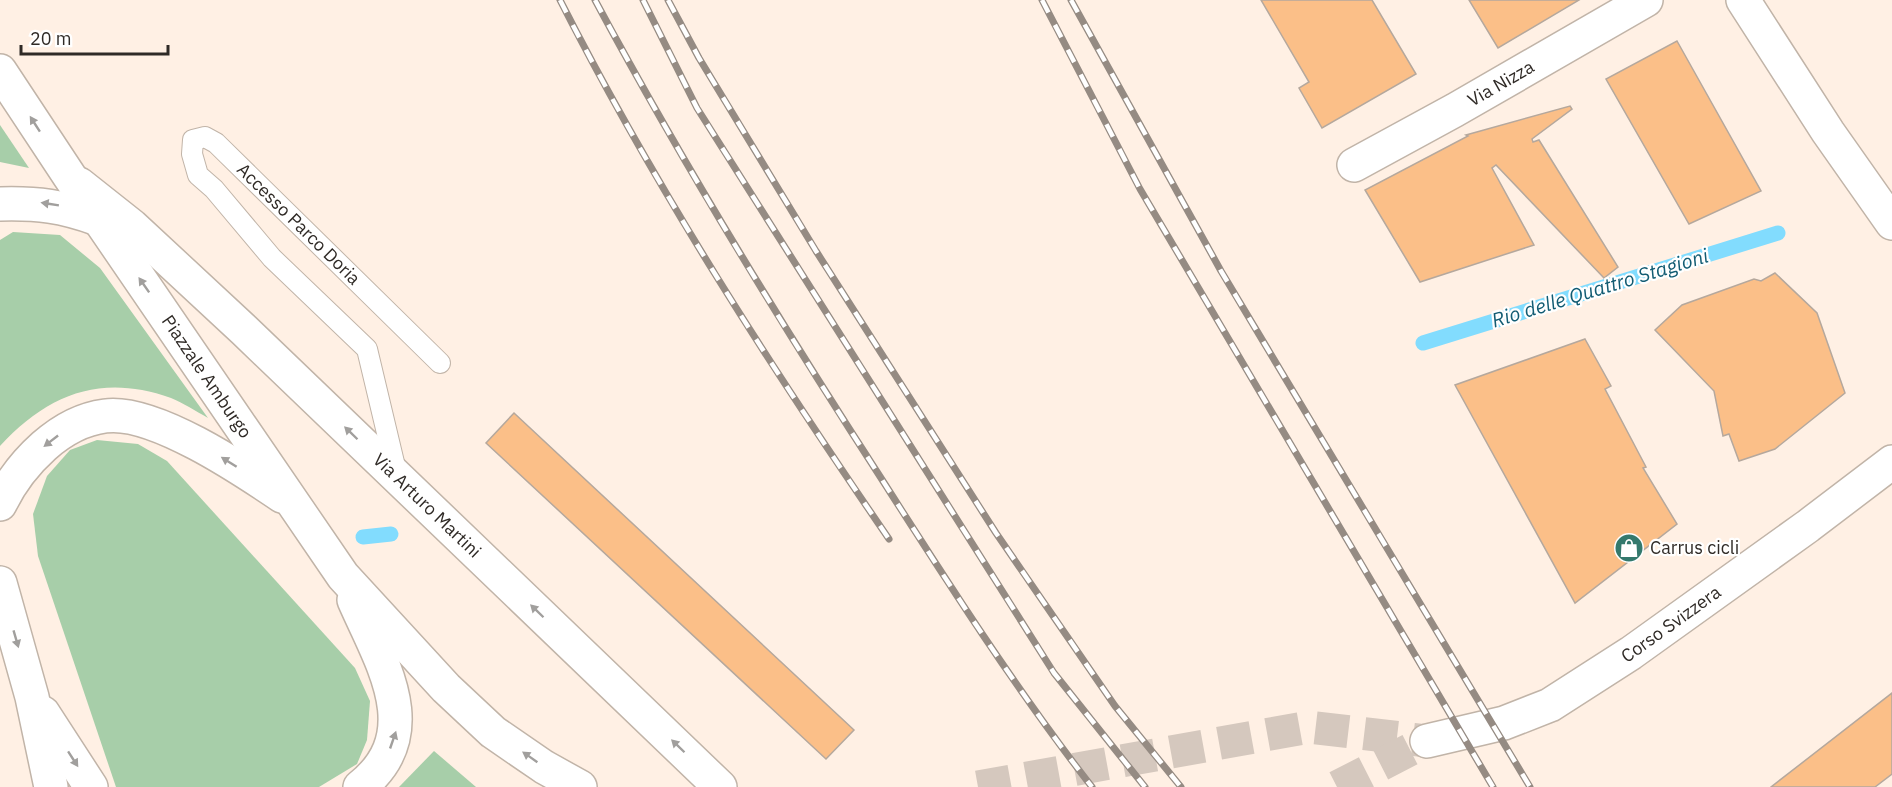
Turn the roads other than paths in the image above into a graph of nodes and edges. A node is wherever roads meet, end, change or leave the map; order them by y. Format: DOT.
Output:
graph roads {
  1 [pos="1646,0"];
  2 [pos="1743,0"];
  3 [pos="0,71"];
  4 [pos="1354,165"];
  5 [pos="70,177"];
  6 [pos="0,204"];
  7 [pos="98,219"];
  8 [pos="1892,223"];
  9 [pos="132,226"];
  10 [pos="440,363"];
  11 [pos="1892,462"];
  12 [pos="398,478"];
  13 [pos="0,504"];
  14 [pos="296,505"];
  15 [pos="343,576"];
  16 [pos="0,583"];
  17 [pos="32,697"];
  18 [pos="1427,741"];
  19 [pos="51,787"];
  20 [pos="91,787"];
  21 [pos="360,787"];
  22 [pos="580,787"];
  23 [pos="720,787"];
  1 -- 4 [label="main road, Via Nizza"];
  2 -- 8 [label="main road"];
  5 -- 3 [label="main road, Piazzale Amburgo, one-way"];
  5 -- 7 [label="main road, Piazzale Amburgo"];
  5 -- 9 [label="main road, Piazzale Amburgo"];
  7 -- 6 [label="main road, one-way"];
  14 -- 7 [label="main road, Piazzale Amburgo, one-way"];
  12 -- 9 [label="main road, Via Arturo Martini, one-way"];
  10 -- 12 [label="lane, Accesso Parco Doria"];
  11 -- 18 [label="main road, Corso Svizzera"];
  23 -- 12 [label="main road, Via Arturo Martini, one-way"];
  14 -- 13 [label="main road, one-way"];
  14 -- 15 [label="main road, Piazzale Amburgo"];
  21 -- 15 [label="main road, Piazzale Amburgo, one-way"];
  22 -- 15 [label="main road, Piazzale Amburgo, one-way"];
  16 -- 17 [label="main road, one-way"];
  17 -- 19 [label="main road"];
  17 -- 20 [label="main road, one-way"];
}
